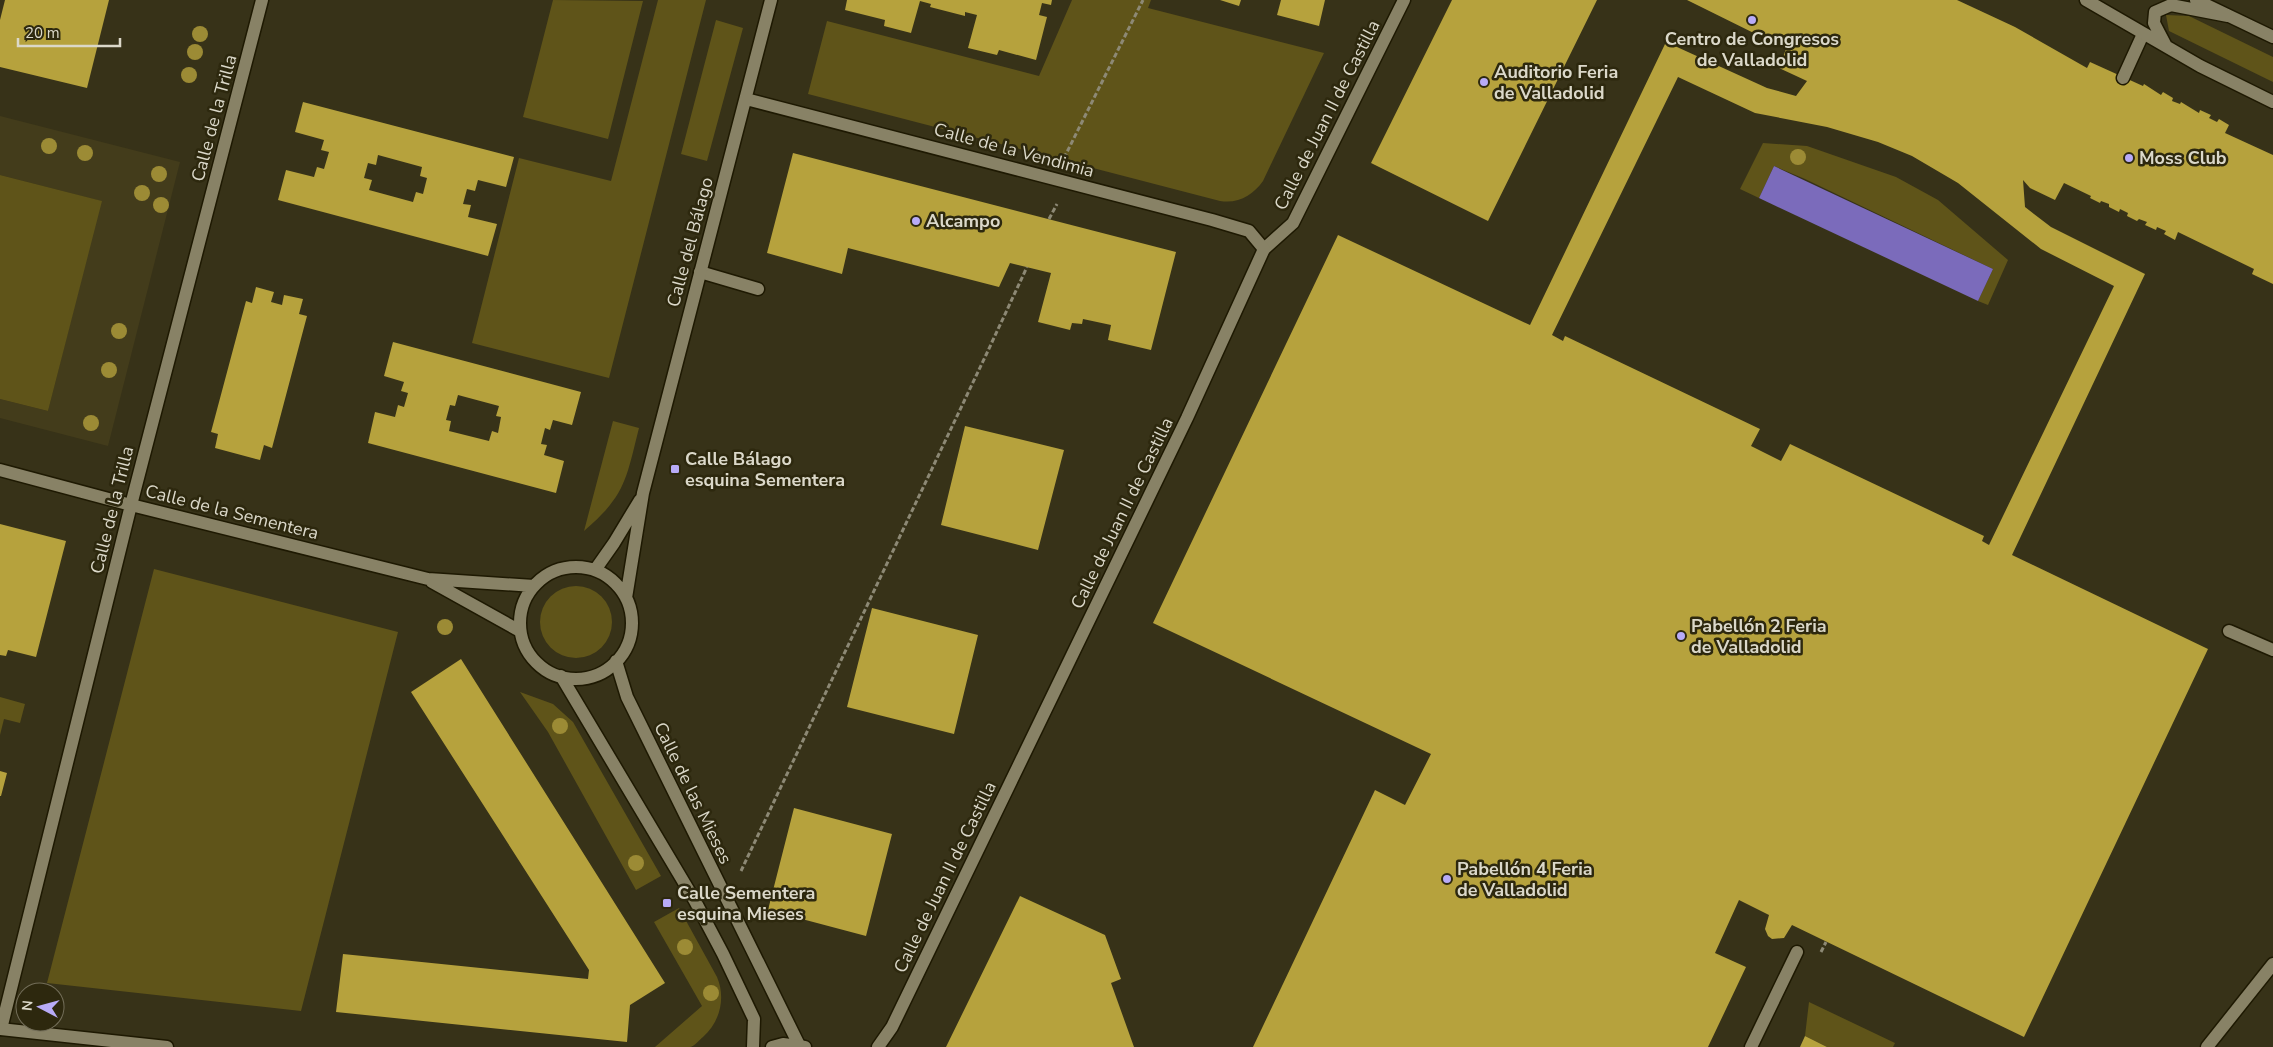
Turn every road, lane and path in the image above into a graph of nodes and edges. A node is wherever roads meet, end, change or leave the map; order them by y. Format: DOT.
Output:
graph roads {
  1 [pos="262,0"];
  2 [pos="772,0"];
  3 [pos="1143,0"];
  4 [pos="1404,0"];
  5 [pos="2086,0"];
  6 [pos="2196,0"];
  7 [pos="2228,16"];
  8 [pos="2143,34"];
  9 [pos="2273,37"];
  10 [pos="2166,46"];
  11 [pos="2123,78"];
  12 [pos="746,99"];
  13 [pos="2273,102"];
  14 [pos="1054,179"];
  15 [pos="1264,250"];
  16 [pos="1027,267"];
  17 [pos="700,272"];
  18 [pos="758,289"];
  19 [pos="0,470"];
  20 [pos="644,493"];
  21 [pos="131,505"];
  22 [pos="595,570"];
  23 [pos="428,580"];
  24 [pos="534,586"];
  25 [pos="626,598"];
  26 [pos="520,631"];
  27 [pos="2229,631"];
  28 [pos="2273,650"];
  29 [pos="616,661"];
  30 [pos="561,676"];
  31 [pos="738,876"];
  32 [pos="1797,952"];
  33 [pos="2273,964"];
  34 [pos="0,1030"];
  35 [pos="802,1046"];
  36 [pos="167,1047"];
  37 [pos="753,1047"];
  38 [pos="772,1047"];
  39 [pos="878,1047"];
  40 [pos="1751,1047"];
  41 [pos="2207,1047"];
  1 -- 21 [label="street, Calle de la Trilla"];
  2 -- 12 [label="street, Calle del Bálago"];
  3 -- 14 [label="path"];
  4 -- 15 [label="street, Calle de Juan II de Castilla"];
  5 -- 8 [label="street"];
  6 -- 7 [label="street"];
  7 -- 9 [label="street"];
  7 -- 10 [label="street"];
  8 -- 10 [label="street"];
  8 -- 11 [label="street"];
  10 -- 13 [label="street"];
  12 -- 14 [label="street, Calle de la Vendimia"];
  12 -- 17 [label="street, Calle del Bálago"];
  14 -- 15 [label="street, Calle de la Vendimia"];
  15 -- 39 [label="street, Calle de Juan II de Castilla"];
  16 -- 31 [label="path"];
  17 -- 18 [label="street"];
  17 -- 20 [label="street, Calle del Bálago"];
  19 -- 21 [label="street, Calle de la Sementera"];
  20 -- 22 [label="street, Calle del Bálago"];
  20 -- 25 [label="street, Calle del Bálago"];
  21 -- 23 [label="street, Calle de la Sementera"];
  21 -- 34 [label="street, Calle de la Trilla"];
  22 -- 24 [label="street"];
  22 -- 25 [label="street"];
  23 -- 24 [label="street, Calle de la Sementera"];
  23 -- 26 [label="street, Calle de la Sementera"];
  24 -- 26 [label="street"];
  25 -- 29 [label="street"];
  26 -- 30 [label="street"];
  27 -- 28 [label="street"];
  29 -- 30 [label="street"];
  29 -- 35 [label="street, Calle de las Mieses"];
  30 -- 37 [label="street"];
  32 -- 40 [label="street"];
  33 -- 41 [label="street"];
  34 -- 36 [label="street"];
  35 -- 38 [label="street"];
}
